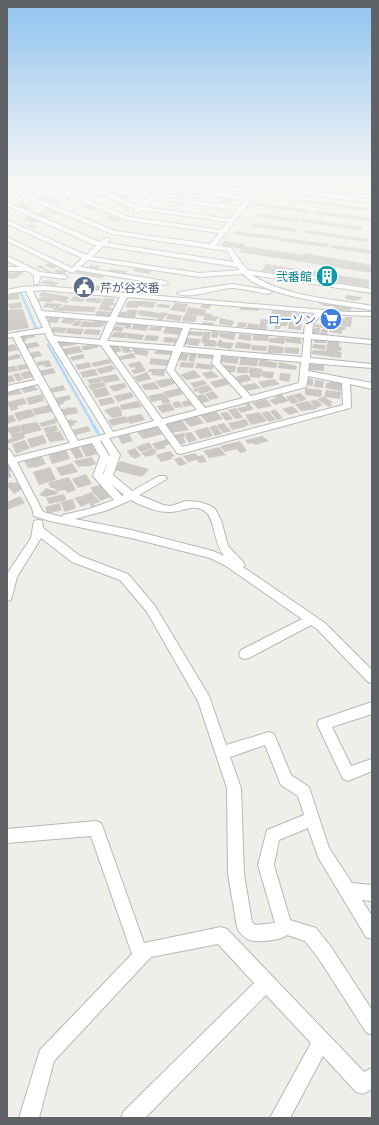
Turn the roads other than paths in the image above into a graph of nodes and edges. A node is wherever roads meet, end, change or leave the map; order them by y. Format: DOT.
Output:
graph roads {
  1 [pos="35,234"];
  2 [pos="75,234"];
  3 [pos="112,234"];
  4 [pos="146,234"];
  5 [pos="221,234"];
  6 [pos="15,237"];
  7 [pos="7,239"];
  8 [pos="163,240"];
  9 [pos="101,245"];
  10 [pos="211,247"];
  11 [pos="152,252"];
  12 [pos="7,258"];
  13 [pos="88,258"];
  14 [pos="144,260"];
  15 [pos="240,265"];
  16 [pos="27,268"];
  17 [pos="7,269"];
  18 [pos="73,270"];
  19 [pos="244,272"];
  20 [pos="38,274"];
  21 [pos="65,277"];
  22 [pos="251,278"];
  23 [pos="221,280"];
  24 [pos="36,283"];
  25 [pos="165,283"];
  26 [pos="25,289"];
  27 [pos="284,291"];
  28 [pos="372,291"];
  29 [pos="7,292"];
  30 [pos="181,293"];
  31 [pos="125,294"];
  32 [pos="372,308"];
  33 [pos="320,311"];
  34 [pos="40,313"];
  35 [pos="372,314"];
  36 [pos="113,319"];
  37 [pos="187,326"];
  38 [pos="49,334"];
  39 [pos="11,335"];
  40 [pos="308,336"];
  41 [pos="103,342"];
  42 [pos="372,342"];
  43 [pos="179,348"];
  44 [pos="218,352"];
  45 [pos="305,360"];
  46 [pos="372,366"];
  47 [pos="304,373"];
  48 [pos="40,381"];
  49 [pos="346,381"];
  50 [pos="372,386"];
  51 [pos="7,389"];
  52 [pos="248,399"];
  53 [pos="203,411"];
  54 [pos="160,422"];
  55 [pos="103,437"];
  56 [pos="74,444"];
  57 [pos="115,455"];
  58 [pos="8,458"];
  59 [pos="105,458"];
  60 [pos="103,476"];
  61 [pos="162,478"];
  62 [pos="131,495"];
  63 [pos="120,500"];
  64 [pos="38,514"];
  65 [pos="50,518"];
  66 [pos="38,530"];
  67 [pos="246,572"];
  68 [pos="7,597"];
  69 [pos="312,619"];
  70 [pos="245,654"];
  71 [pos="372,678"];
  72 [pos="372,708"];
  73 [pos="222,753"];
  74 [pos="372,766"];
  75 [pos="313,819"];
  76 [pos="7,836"];
  77 [pos="348,892"];
  78 [pos="372,893"];
  79 [pos="284,926"];
  80 [pos="372,931"];
  81 [pos="141,957"];
  82 [pos="266,983"];
  83 [pos="372,1026"];
  84 [pos="321,1042"];
  85 [pos="372,1077"];
  86 [pos="29,1118"];
  87 [pos="131,1118"];
  88 [pos="280,1118"];
  1 -- 13 [label="street"];
  2 -- 9 [label="street"];
  3 -- 9 [label="street"];
  4 -- 8 [label="street"];
  5 -- 10 [label="street"];
  6 -- 7 [label="street"];
  7 -- 18 [label="street"];
  8 -- 10 [label="street"];
  8 -- 11 [label="street"];
  9 -- 11 [label="street"];
  9 -- 13 [label="street"];
  10 -- 15 [label="street"];
  11 -- 14 [label="street"];
  11 -- 15 [label="street"];
  12 -- 16 [label="street"];
  13 -- 18 [label="street"];
  13 -- 19 [label="street"];
  15 -- 19 [label="street"];
  16 -- 17 [label="street"];
  16 -- 20 [label="street"];
  18 -- 25 [label="street"];
  19 -- 22 [label="street"];
  19 -- 28 [label="street"];
  20 -- 21 [label="street"];
  20 -- 24 [label="street"];
  22 -- 23 [label="street"];
  22 -- 27 [label="street"];
  26 -- 29 [label="street"];
  26 -- 31 [label="street"];
  26 -- 34 [label="street"];
  27 -- 30 [label="street"];
  27 -- 32 [label="street"];
  31 -- 33 [label="street"];
  31 -- 36 [label="street"];
  33 -- 35 [label="street"];
  33 -- 40 [label="street"];
  34 -- 36 [label="street"];
  34 -- 38 [label="street"];
  36 -- 37 [label="street"];
  36 -- 41 [label="street"];
  37 -- 40 [label="street"];
  37 -- 43 [label="street"];
  38 -- 39 [label="street"];
  38 -- 41 [label="street"];
  38 -- 55 [label="street"];
  39 -- 48 [label="street"];
  40 -- 42 [label="street"];
  40 -- 45 [label="street"];
  41 -- 43 [label="street"];
  41 -- 54 [label="street"];
  43 -- 44 [label="street"];
  43 -- 53 [label="street"];
  44 -- 45 [label="street"];
  44 -- 52 [label="street"];
  45 -- 46 [label="street"];
  45 -- 47 [label="street"];
  47 -- 49 [label="street"];
  47 -- 52 [label="street"];
  48 -- 51 [label="street"];
  48 -- 56 [label="street"];
  49 -- 50 [label="street"];
  49 -- 54 [label="street"];
  52 -- 53 [label="street"];
  53 -- 54 [label="street"];
  54 -- 55 [label="street"];
  55 -- 56 [label="street"];
  55 -- 57 [label="street"];
  55 -- 59 [label="street"];
  56 -- 58 [label="street"];
  57 -- 59 [label="street"];
  57 -- 60 [label="street"];
  58 -- 64 [label="street"];
  59 -- 60 [label="street"];
  60 -- 62 [label="street"];
  60 -- 63 [label="street"];
  61 -- 62 [label="street"];
  62 -- 63 [label="street"];
  62 -- 67 [label="street"];
  63 -- 65 [label="street"];
  64 -- 65 [label="street"];
  64 -- 66 [label="street"];
  65 -- 67 [label="street"];
  66 -- 68 [label="street"];
  66 -- 73 [label="street"];
  67 -- 69 [label="street"];
  69 -- 70 [label="street"];
  69 -- 71 [label="street"];
  72 -- 74 [label="street"];
  73 -- 75 [label="street"];
  73 -- 79 [label="street"];
  75 -- 77 [label="street"];
  75 -- 79 [label="street"];
  76 -- 81 [label="street"];
  77 -- 78 [label="street"];
  77 -- 80 [label="street"];
  79 -- 83 [label="street"];
  81 -- 82 [label="street"];
  81 -- 86 [label="street"];
  82 -- 84 [label="street"];
  82 -- 87 [label="street"];
  84 -- 85 [label="street"];
  84 -- 88 [label="street"];
}
